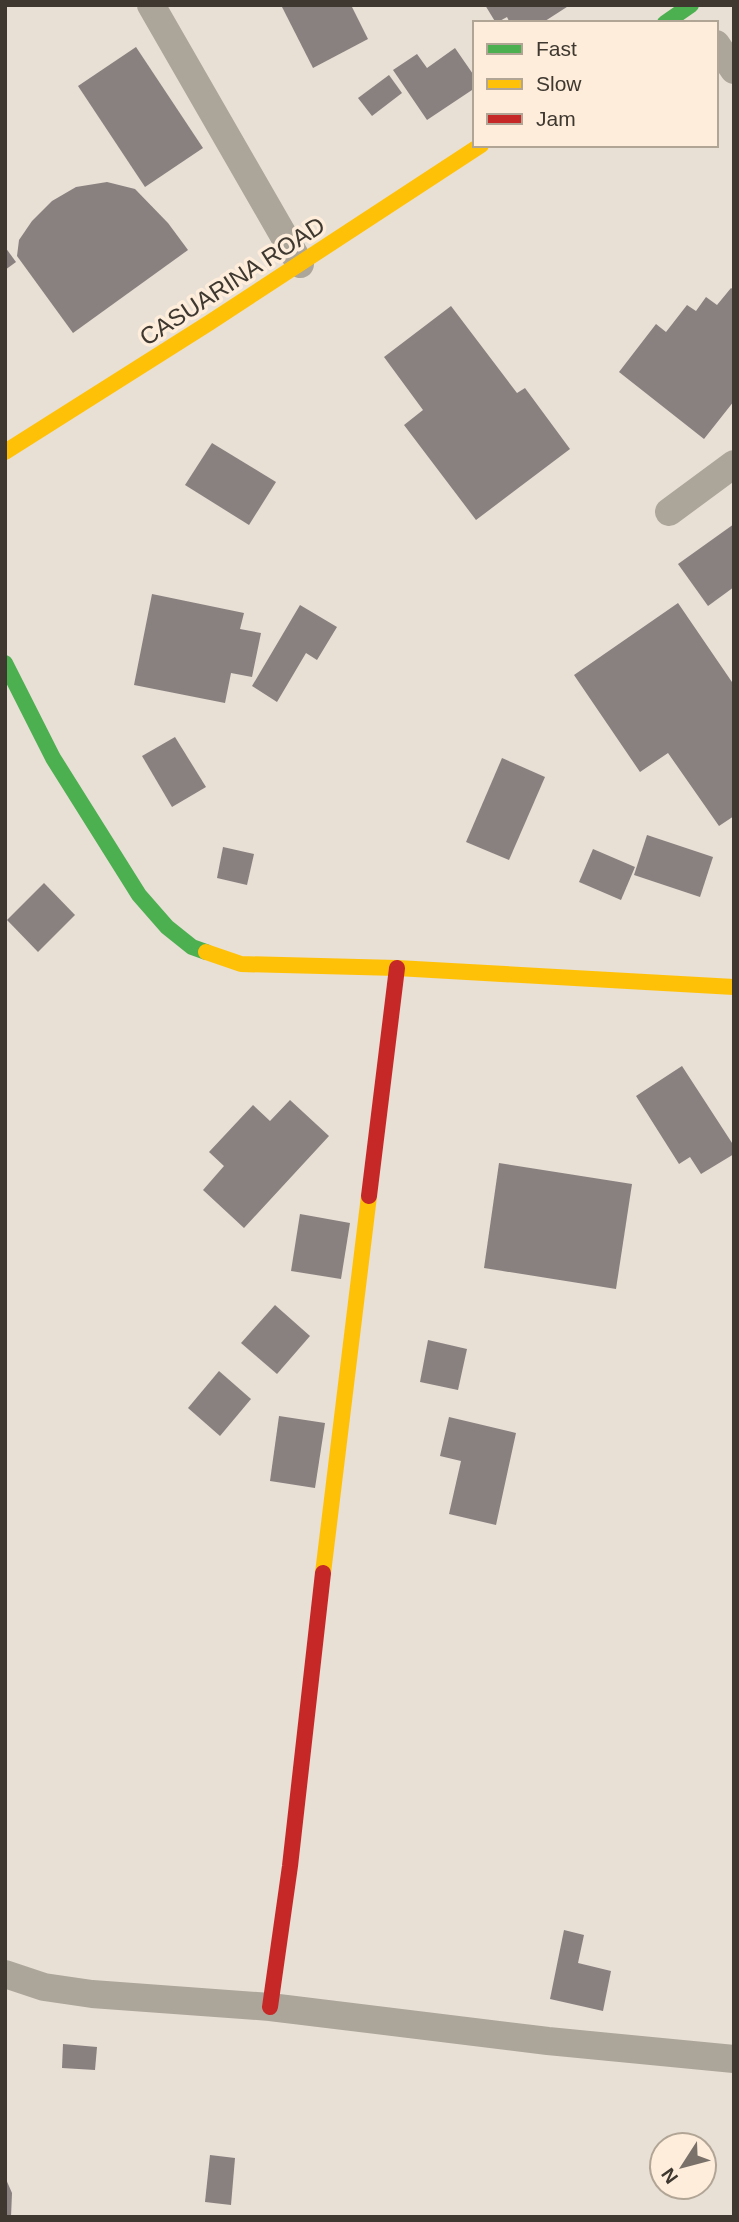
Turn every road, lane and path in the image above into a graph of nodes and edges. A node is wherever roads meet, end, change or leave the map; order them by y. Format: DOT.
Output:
graph roads {
  1 [pos="150,5"];
  2 [pos="691,5"];
  3 [pos="668,21"];
  4 [pos="701,21"];
  5 [pos="718,47"];
  6 [pos="734,70"];
  7 [pos="478,147"];
  8 [pos="300,264"];
  9 [pos="5,452"];
  10 [pos="734,464"];
  11 [pos="670,512"];
  12 [pos="5,663"];
  13 [pos="397,968"];
  14 [pos="734,988"];
  15 [pos="5,1974"];
  16 [pos="270,2007"];
  17 [pos="734,2059"];
  1 -- 8 [label="street"];
  2 -- 3 [label="street"];
  2 -- 4 [label="street"];
  5 -- 6 [label="street"];
  7 -- 8 [label="street, CASUARINA ROAD"];
  8 -- 9 [label="street, CASUARINA ROAD"];
  10 -- 11 [label="street"];
  12 -- 13 [label="street"];
  13 -- 14 [label="street"];
  13 -- 16 [label="street"];
  15 -- 16 [label="street"];
  16 -- 17 [label="street"];
}
